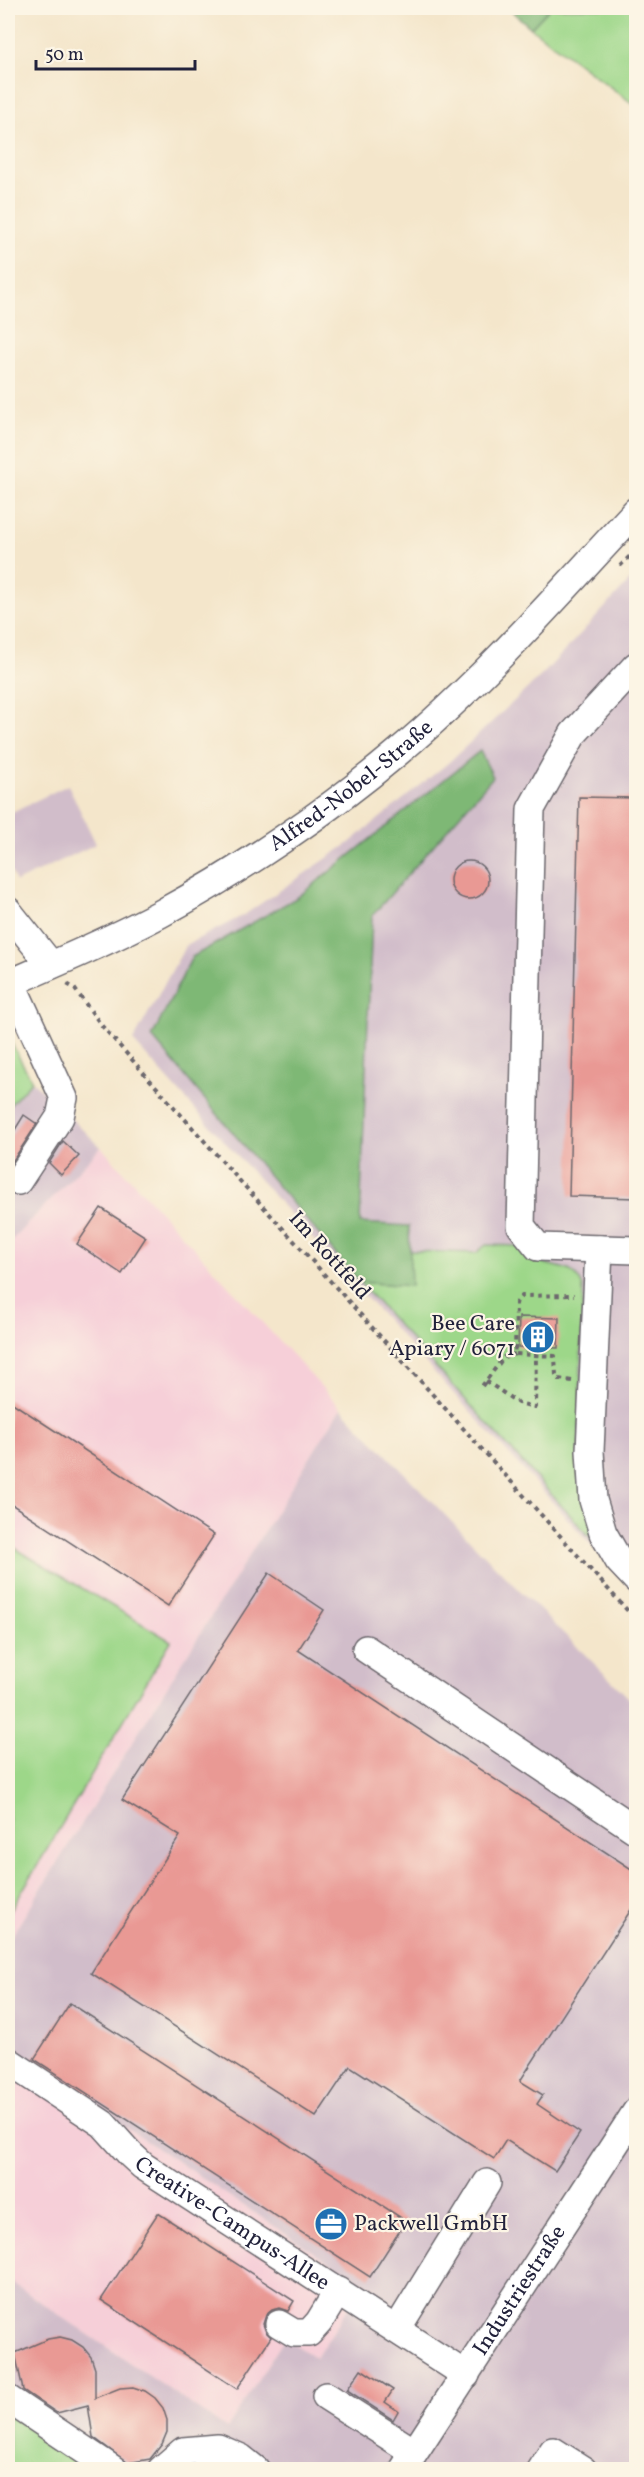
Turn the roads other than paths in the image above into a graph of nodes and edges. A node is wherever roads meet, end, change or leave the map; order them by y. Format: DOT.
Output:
graph roads {
  1 [pos="636,511"];
  2 [pos="636,666"];
  3 [pos="8,912"];
  4 [pos="48,966"];
  5 [pos="9,983"];
  6 [pos="18,1181"];
  7 [pos="599,1249"];
  8 [pos="636,1250"];
  9 [pos="636,1580"];
  10 [pos="366,1649"];
  11 [pos="636,1830"];
  12 [pos="8,2061"];
  13 [pos="636,2112"];
  14 [pos="487,2183"];
  15 [pos="338,2291"];
  16 [pos="279,2324"];
  17 [pos="397,2329"];
  18 [pos="466,2374"];
  19 [pos="326,2396"];
  20 [pos="8,2398"];
  21 [pos="409,2461"];
  22 [pos="114,2469"];
  23 [pos="160,2469"];
  24 [pos="256,2469"];
  25 [pos="541,2469"];
  26 [pos="583,2469"];
  1 -- 4 [label="street, Alfred-Nobel-Straße"];
  2 -- 7 [label="street"];
  3 -- 4 [label="street"];
  4 -- 5 [label="street, Alfred-Nobel-Straße"];
  5 -- 6 [label="street"];
  7 -- 8 [label="street"];
  7 -- 9 [label="street"];
  10 -- 11 [label="street"];
  12 -- 15 [label="street, Creative-Campus-Allee"];
  13 -- 18 [label="street, Industriestraße"];
  14 -- 17 [label="street"];
  15 -- 16 [label="street"];
  15 -- 17 [label="street, Creative-Campus-Allee"];
  17 -- 18 [label="street, Creative-Campus-Allee"];
  18 -- 21 [label="street, Industriestraße"];
  19 -- 21 [label="street"];
  20 -- 22 [label="street"];
  23 -- 24 [label="street"];
  25 -- 26 [label="street"];
}
